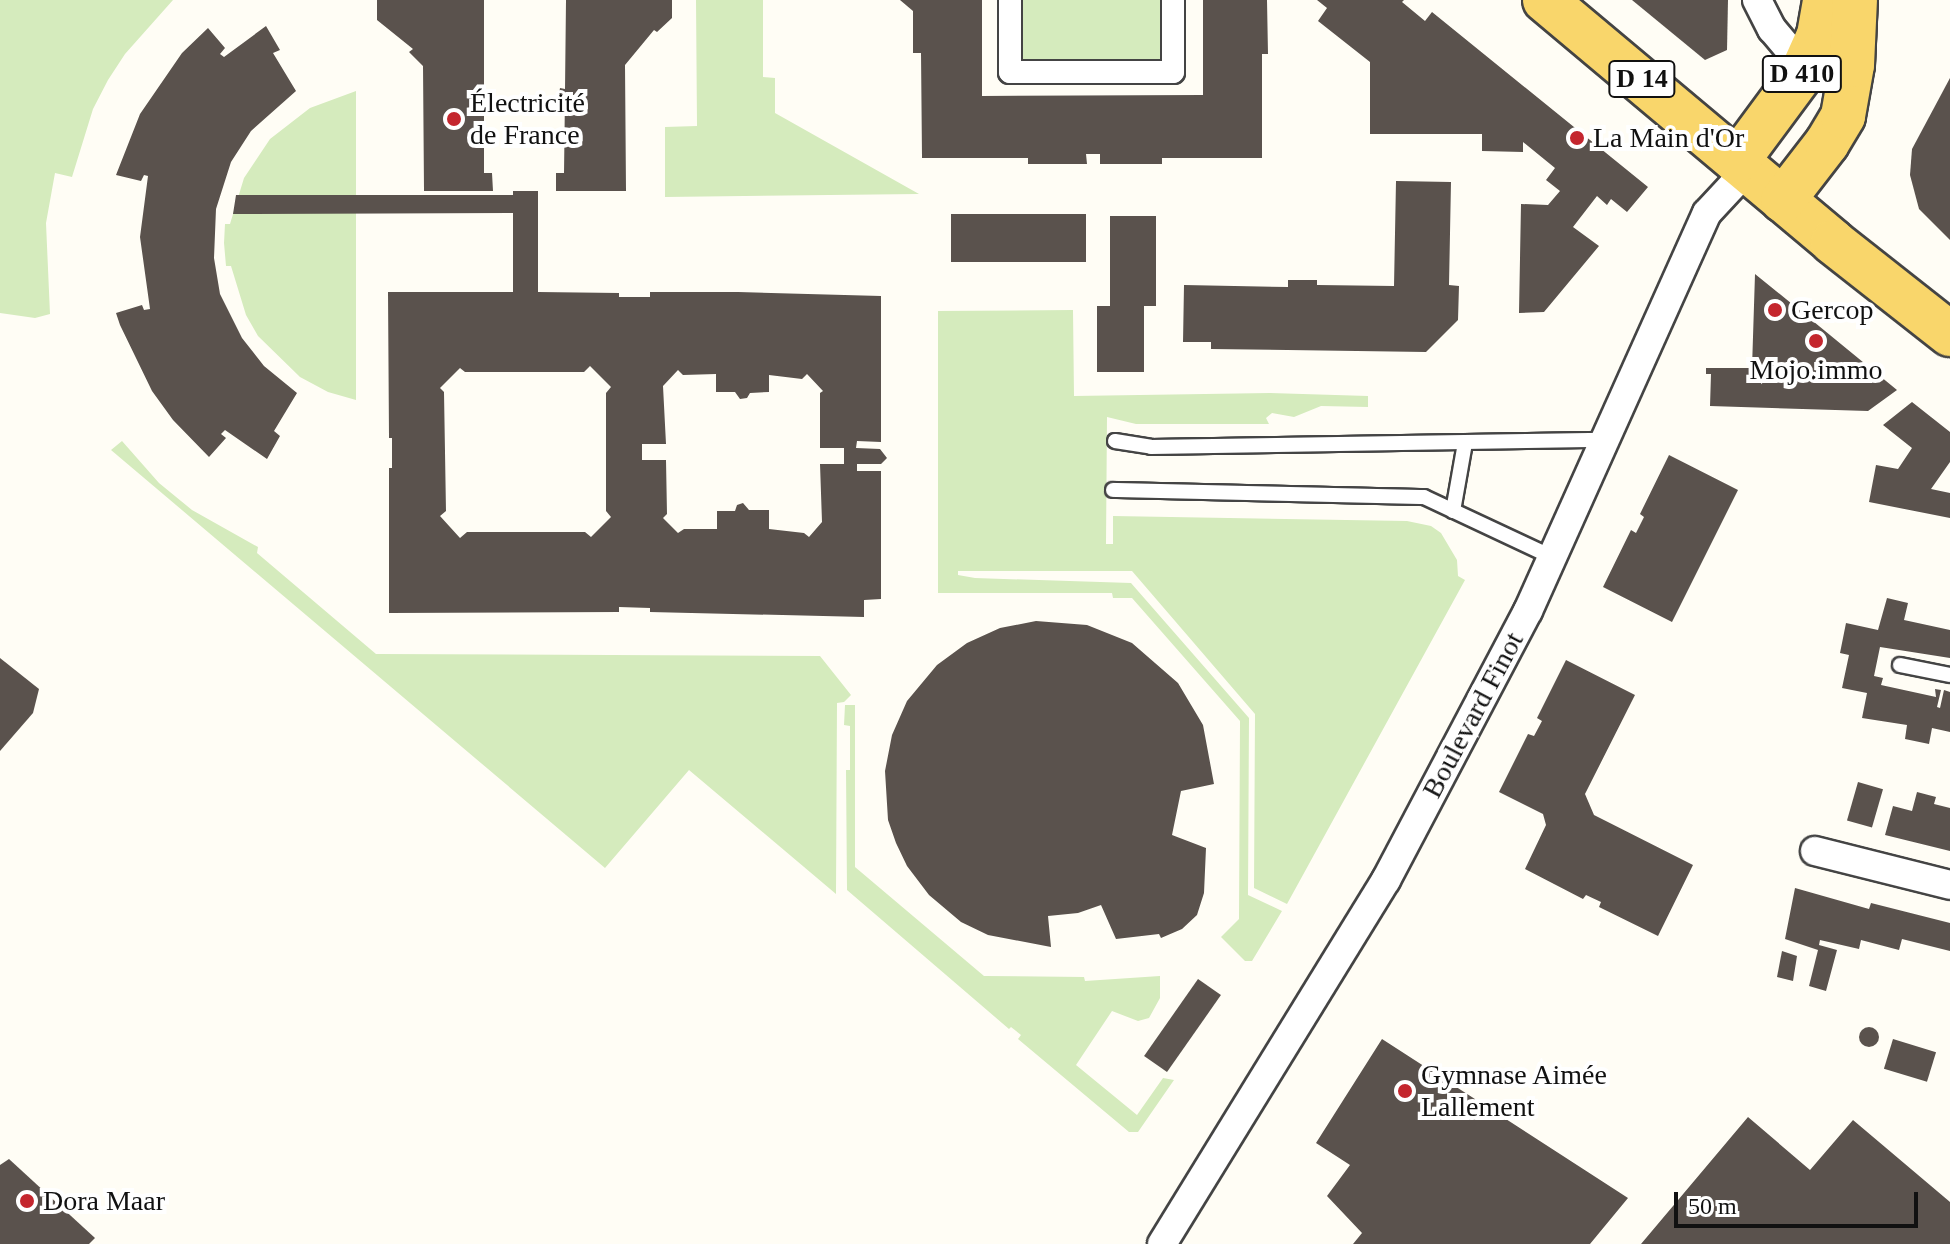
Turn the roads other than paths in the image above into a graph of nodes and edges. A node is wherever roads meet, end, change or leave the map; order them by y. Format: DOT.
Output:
graph roads {
  1 [pos="1010,0"];
  2 [pos="1173,0"];
  3 [pos="1545,0"];
  4 [pos="1757,0"];
  5 [pos="1825,0"];
  6 [pos="1855,0"];
  7 [pos="1805,68"];
  8 [pos="1742,165"];
  9 [pos="1783,200"];
  10 [pos="1950,334"];
  11 [pos="1605,440"];
  12 [pos="1115,441"];
  13 [pos="1465,443"];
  14 [pos="1113,490"];
  15 [pos="1453,511"];
  16 [pos="1552,557"];
  17 [pos="1900,665"];
  18 [pos="1950,675"];
  19 [pos="1815,851"];
  20 [pos="1950,885"];
  21 [pos="1162,1244"];
  1 -- 2 [label="street"];
  3 -- 8 [label="main road, D 14"];
  4 -- 7 [label="street"];
  5 -- 7 [label="main road, D 410"];
  6 -- 9 [label="main road, D 410"];
  7 -- 8 [label="main road, D 410"];
  8 -- 9 [label="main road"];
  8 -- 11 [label="street, Boulevard Finot"];
  9 -- 10 [label="main road"];
  11 -- 13 [label="lane"];
  11 -- 16 [label="street, Boulevard Finot"];
  12 -- 13 [label="lane"];
  13 -- 15 [label="lane"];
  14 -- 15 [label="lane"];
  15 -- 16 [label="lane"];
  16 -- 21 [label="street, Boulevard Finot"];
  17 -- 18 [label="lane"];
  19 -- 20 [label="street"];
}
